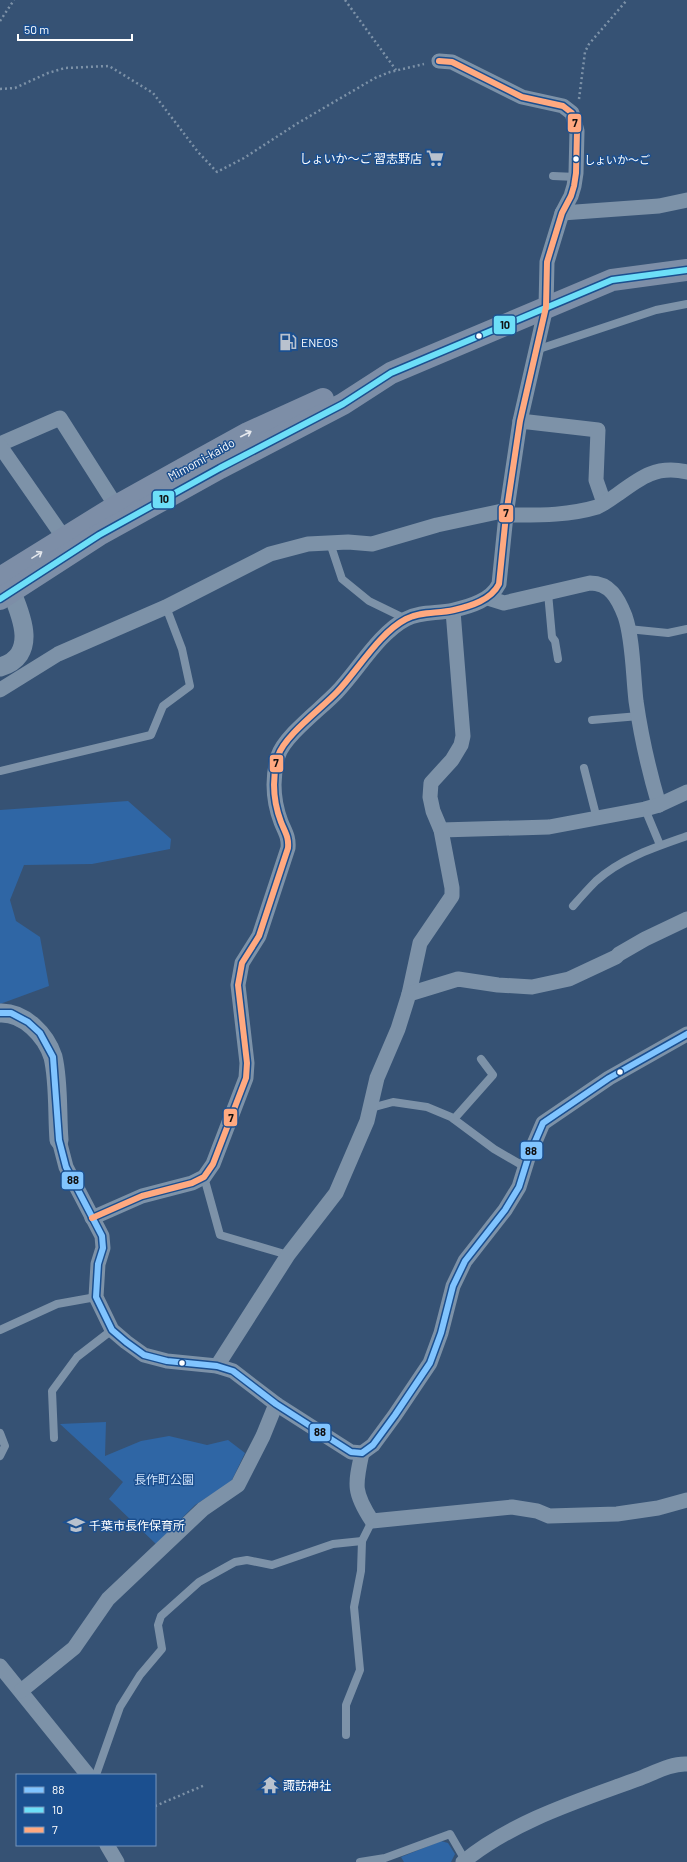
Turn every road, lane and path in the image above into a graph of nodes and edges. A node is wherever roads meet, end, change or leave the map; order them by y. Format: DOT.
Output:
graph roads {
  1 [pos="14,0"];
  2 [pos="345,0"];
  3 [pos="628,0"];
  4 [pos="0,21"];
  5 [pos="439,61"];
  6 [pos="396,70"];
  7 [pos="0,89"];
  8 [pos="572,114"];
  9 [pos="553,176"];
  10 [pos="576,177"];
  11 [pos="687,200"];
  12 [pos="562,213"];
  13 [pos="687,270"];
  14 [pos="687,304"];
  15 [pos="546,307"];
  16 [pos="536,350"];
  17 [pos="391,372"];
  18 [pos="520,421"];
  19 [pos="0,445"];
  20 [pos="687,472"];
  21 [pos="604,503"];
  22 [pos="116,506"];
  23 [pos="507,512"];
  24 [pos="64,538"];
  25 [pos="330,542"];
  26 [pos="3,583"];
  27 [pos="548,593"];
  28 [pos="488,598"];
  29 [pos="166,606"];
  30 [pos="453,611"];
  31 [pos="406,619"];
  32 [pos="628,629"];
  33 [pos="687,629"];
  34 [pos="558,659"];
  35 [pos="0,667"];
  36 [pos="0,690"];
  37 [pos="639,716"];
  38 [pos="592,720"];
  39 [pos="584,768"];
  40 [pos="0,771"];
  41 [pos="687,792"];
  42 [pos="652,808"];
  43 [pos="597,819"];
  44 [pos="441,830"];
  45 [pos="687,836"];
  46 [pos="660,845"];
  47 [pos="573,906"];
  48 [pos="687,920"];
  49 [pos="409,994"];
  50 [pos="0,1013"];
  51 [pos="687,1034"];
  52 [pos="481,1059"];
  53 [pos="371,1108"];
  54 [pos="454,1119"];
  55 [pos="59,1140"];
  56 [pos="525,1167"];
  57 [pos="204,1177"];
  58 [pos="92,1218"];
  59 [pos="288,1255"];
  60 [pos="96,1298"];
  61 [pos="0,1330"];
  62 [pos="112,1330"];
  63 [pos="217,1366"];
  64 [pos="276,1404"];
  65 [pos="0,1433"];
  66 [pos="54,1438"];
  67 [pos="362,1453"];
  68 [pos="0,1456"];
  69 [pos="687,1500"];
  70 [pos="372,1521"];
  71 [pos="362,1541"];
  72 [pos="0,1666"];
  73 [pos="21,1691"];
  74 [pos="346,1736"];
  75 [pos="687,1764"];
  76 [pos="87,1774"];
  77 [pos="96,1774"];
  78 [pos="205,1785"];
  79 [pos="156,1806"];
  80 [pos="108,1846"];
  81 [pos="464,1861"];
  82 [pos="117,1862"];
  83 [pos="360,1862"];
  1 -- 4 [label="path"];
  2 -- 6 [label="path"];
  3 -- 8 [label="path"];
  5 -- 6 [label="path"];
  5 -- 8 [label="street"];
  6 -- 7 [label="path"];
  8 -- 10 [label="street"];
  9 -- 10 [label="lane"];
  10 -- 12 [label="street"];
  11 -- 12 [label="street"];
  12 -- 15 [label="street"];
  13 -- 15 [label="main road, Mimomi-kaido"];
  14 -- 16 [label="lane"];
  15 -- 16 [label="street"];
  15 -- 17 [label="main road, Mimomi-kaido"];
  16 -- 18 [label="street"];
  22 -- 17 [label="main road, Mimomi-kaido, one-way"];
  17 -- 26 [label="main road, Mimomi-kaido"];
  18 -- 21 [label="street"];
  18 -- 23 [label="street"];
  19 -- 22 [label="street"];
  19 -- 24 [label="street"];
  20 -- 21 [label="street"];
  21 -- 23 [label="street"];
  22 -- 24 [label="main road, Mimomi-kaido"];
  23 -- 25 [label="street"];
  23 -- 28 [label="street"];
  26 -- 24 [label="main road, Mimomi-kaido, one-way"];
  25 -- 29 [label="street"];
  25 -- 31 [label="lane"];
  26 -- 35 [label="street"];
  27 -- 28 [label="street"];
  27 -- 32 [label="street"];
  27 -- 34 [label="lane"];
  28 -- 30 [label="street"];
  29 -- 36 [label="street"];
  29 -- 40 [label="lane"];
  30 -- 31 [label="street"];
  30 -- 44 [label="street"];
  31 -- 57 [label="street"];
  32 -- 33 [label="lane"];
  32 -- 37 [label="street"];
  37 -- 38 [label="lane"];
  37 -- 42 [label="street"];
  39 -- 43 [label="lane"];
  41 -- 42 [label="street"];
  42 -- 43 [label="street"];
  42 -- 46 [label="lane"];
  43 -- 44 [label="street"];
  44 -- 49 [label="street"];
  45 -- 46 [label="lane"];
  46 -- 47 [label="lane"];
  48 -- 49 [label="street"];
  49 -- 53 [label="street"];
  50 -- 55 [label="street"];
  51 -- 56 [label="street"];
  52 -- 54 [label="lane"];
  53 -- 54 [label="lane"];
  53 -- 59 [label="street"];
  54 -- 56 [label="lane"];
  55 -- 58 [label="street"];
  56 -- 67 [label="street"];
  57 -- 58 [label="street"];
  57 -- 59 [label="lane"];
  58 -- 60 [label="street"];
  59 -- 63 [label="street"];
  60 -- 61 [label="lane"];
  60 -- 62 [label="street"];
  62 -- 63 [label="street"];
  62 -- 66 [label="lane"];
  63 -- 64 [label="street"];
  64 -- 67 [label="street"];
  64 -- 73 [label="street"];
  65 -- 68 [label="lane"];
  67 -- 70 [label="street"];
  69 -- 70 [label="street"];
  70 -- 71 [label="lane"];
  71 -- 74 [label="lane"];
  71 -- 77 [label="lane"];
  72 -- 73 [label="street"];
  73 -- 76 [label="street"];
  75 -- 81 [label="street"];
  78 -- 79 [label="path"];
  80 -- 82 [label="street"];
  81 -- 83 [label="lane"];
}
